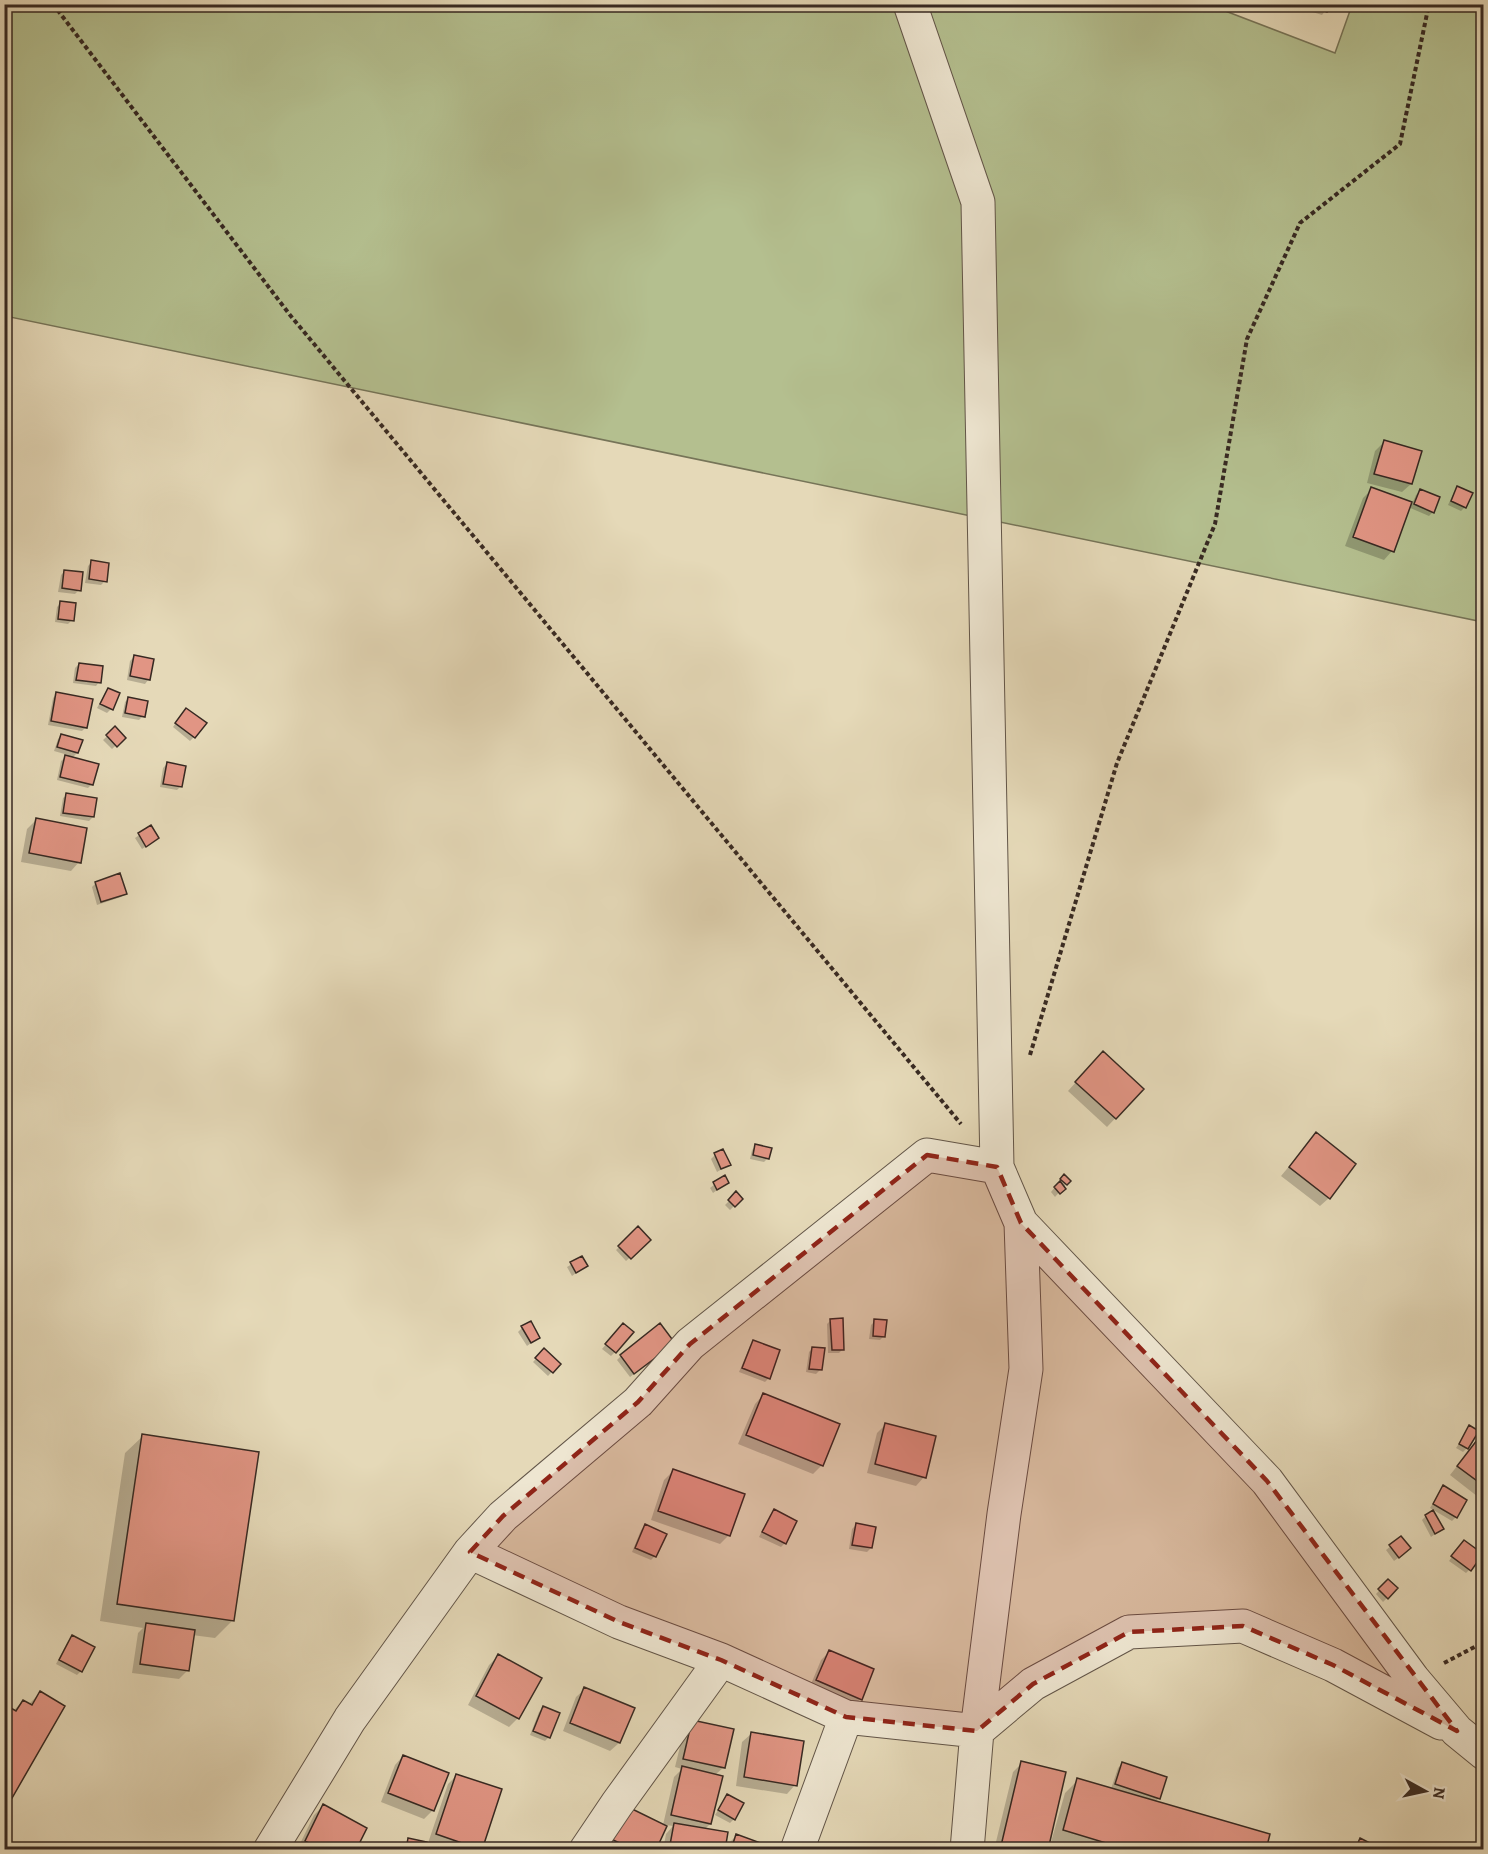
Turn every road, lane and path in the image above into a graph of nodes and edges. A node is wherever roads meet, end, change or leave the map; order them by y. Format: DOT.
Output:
graph roads {
  1 [pos="53,4"];
  2 [pos="910,4"];
  3 [pos="1429,4"];
  4 [pos="1030,1055"];
  5 [pos="997,1167"];
  6 [pos="1021,1223"];
  7 [pos="470,1552"];
  8 [pos="1484,1642"];
  9 [pos="721,1660"];
  10 [pos="1413,1679"];
  11 [pos="846,1717"];
  12 [pos="977,1731"];
  13 [pos="1457,1731"];
  14 [pos="1484,1753"];
  15 [pos="270,1850"];
  16 [pos="586,1850"];
  17 [pos="797,1850"];
  18 [pos="968,1850"];
  1 -- 5 [label="path"];
  2 -- 5 [label="street"];
  3 -- 4 [label="path"];
  5 -- 6 [label="street"];
  5 -- 7 [label="street"];
  6 -- 10 [label="street"];
  6 -- 12 [label="street"];
  7 -- 9 [label="street"];
  7 -- 15 [label="street"];
  8 -- 10 [label="path"];
  9 -- 11 [label="street"];
  9 -- 16 [label="street"];
  10 -- 13 [label="street"];
  11 -- 12 [label="street"];
  11 -- 17 [label="street"];
  12 -- 13 [label="street"];
  12 -- 18 [label="street"];
  13 -- 14 [label="street"];
}
